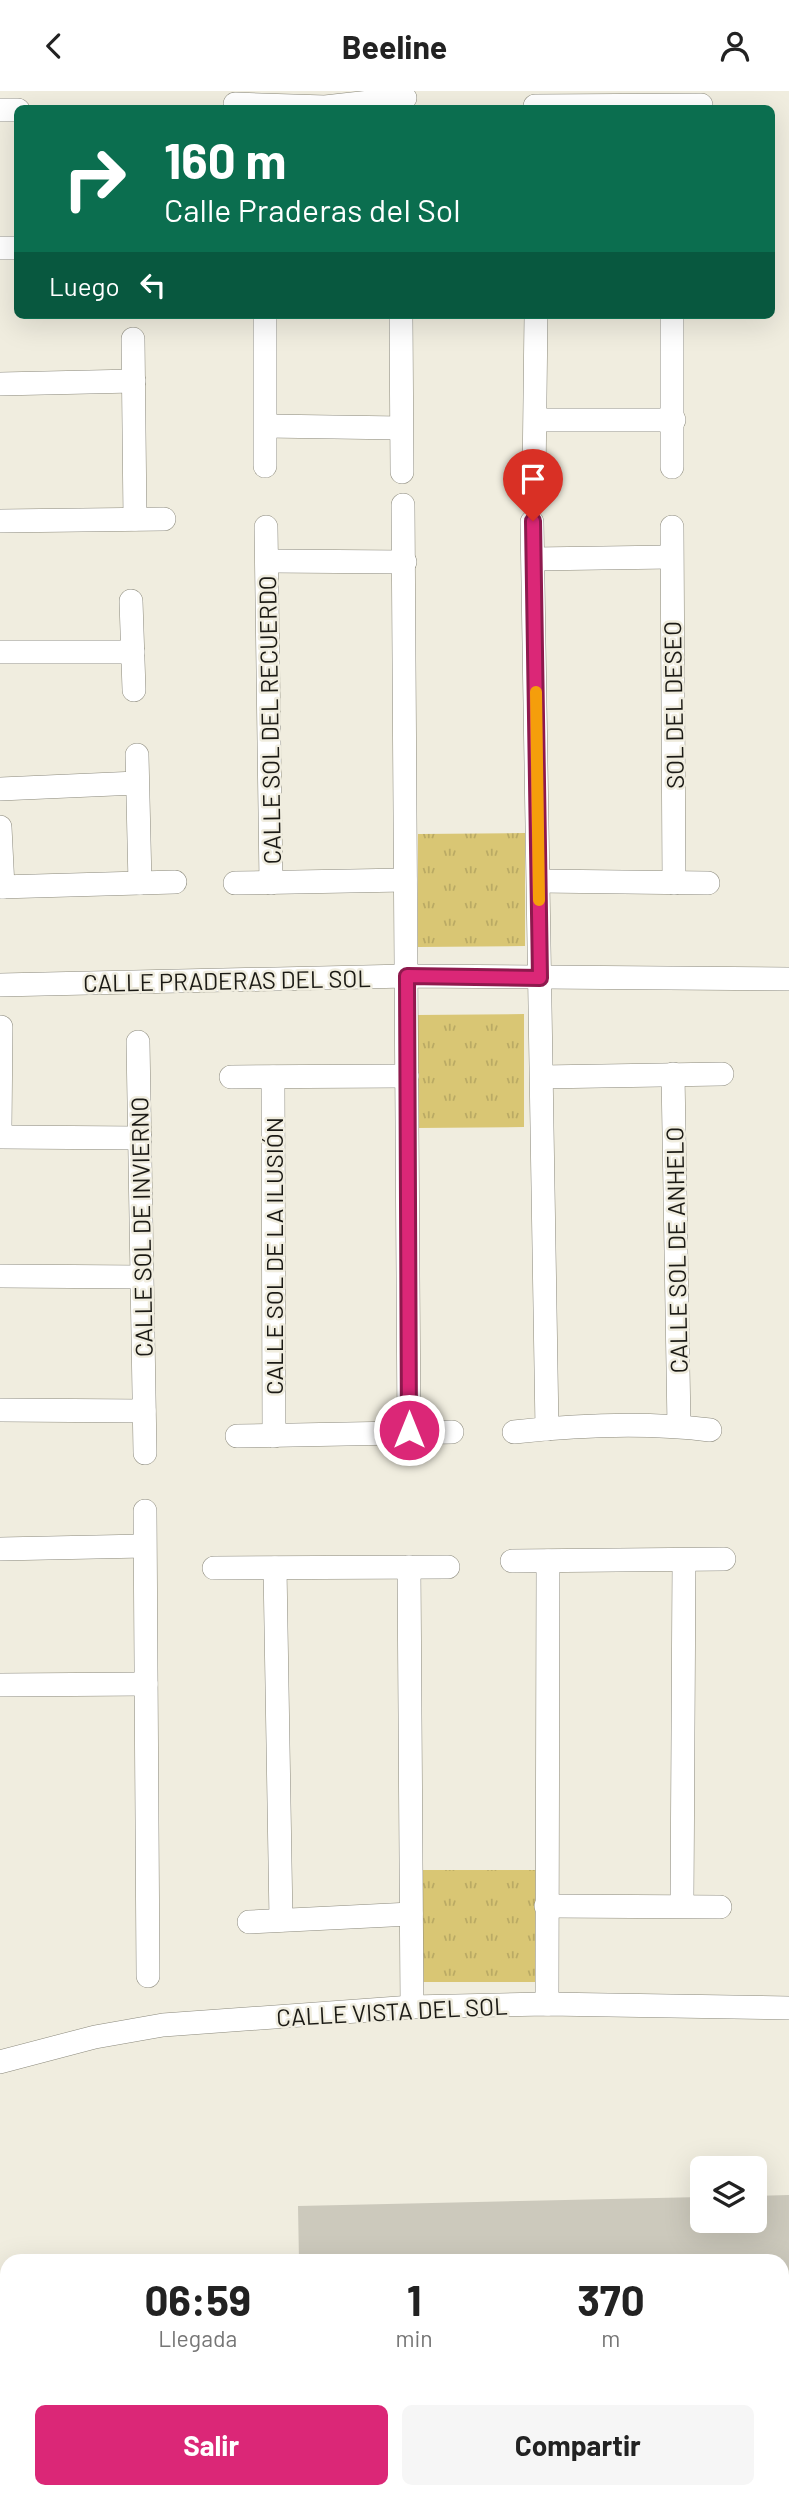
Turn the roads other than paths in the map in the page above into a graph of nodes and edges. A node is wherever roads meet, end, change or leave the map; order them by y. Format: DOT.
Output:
graph roads {
  1 [pos="405,99"];
  2 [pos="535,102"];
  3 [pos="234,104"];
  4 [pos="245,105"];
  5 [pos="345,105"];
  6 [pos="602,105"];
  7 [pos="265,319"];
  8 [pos="401,319"];
  9 [pos="536,319"];
  10 [pos="672,319"];
  11 [pos="133,339"];
  12 [pos="134,381"];
  13 [pos="0,384"];
  14 [pos="536,420"];
  15 [pos="674,420"];
  16 [pos="266,426"];
  17 [pos="401,428"];
  18 [pos="265,466"];
  19 [pos="672,467"];
  20 [pos="402,472"];
  21 [pos="534,479"];
  22 [pos="403,505"];
  23 [pos="135,519"];
  24 [pos="164,519"];
  25 [pos="0,521"];
  26 [pos="533,521"];
  27 [pos="266,527"];
  28 [pos="672,527"];
  29 [pos="671,557"];
  30 [pos="534,559"];
  31 [pos="268,561"];
  32 [pos="405,562"];
  33 [pos="131,601"];
  34 [pos="0,652"];
  35 [pos="133,652"];
  36 [pos="134,690"];
  37 [pos="137,755"];
  38 [pos="137,783"];
  39 [pos="0,789"];
  40 [pos="0,827"];
  41 [pos="405,880"];
  42 [pos="539,881"];
  43 [pos="175,882"];
  44 [pos="140,883"];
  45 [pos="235,883"];
  46 [pos="271,883"];
  47 [pos="674,883"];
  48 [pos="708,883"];
  49 [pos="2,887"];
  50 [pos="407,976"];
  51 [pos="540,978"];
  52 [pos="789,979"];
  53 [pos="0,985"];
  54 [pos="1,1027"];
  55 [pos="138,1042"];
  56 [pos="722,1074"];
  57 [pos="673,1075"];
  58 [pos="407,1076"];
  59 [pos="231,1077"];
  60 [pos="273,1077"];
  61 [pos="542,1077"];
  62 [pos="0,1129"];
  63 [pos="0,1137"];
  64 [pos="140,1138"];
  65 [pos="0,1276"];
  66 [pos="142,1277"];
  67 [pos="0,1410"];
  68 [pos="144,1412"];
  69 [pos="679,1426"];
  70 [pos="547,1429"];
  71 [pos="409,1430"];
  72 [pos="710,1430"];
  73 [pos="452,1432"];
  74 [pos="514,1432"];
  75 [pos="237,1436"];
  76 [pos="274,1436"];
  77 [pos="145,1453"];
  78 [pos="145,1510"];
  79 [pos="144,1546"];
  80 [pos="0,1549"];
  81 [pos="684,1559"];
  82 [pos="724,1559"];
  83 [pos="512,1561"];
  84 [pos="548,1561"];
  85 [pos="409,1567"];
  86 [pos="448,1567"];
  87 [pos="214,1568"];
  88 [pos="275,1568"];
  89 [pos="146,1683"];
  90 [pos="0,1685"];
  91 [pos="682,1905"];
  92 [pos="546,1906"];
  93 [pos="720,1907"];
  94 [pos="411,1914"];
  95 [pos="281,1920"];
  96 [pos="248,1922"];
  97 [pos="148,1976"];
  98 [pos="547,2004"];
  99 [pos="412,2007"];
  100 [pos="789,2008"];
  101 [pos="0,2061"];
  1 -- 5 [label="street"];
  2 -- 6 [label="street"];
  3 -- 4 [label="street"];
  7 -- 16 [label="street"];
  8 -- 17 [label="street"];
  9 -- 14 [label="street"];
  10 -- 15 [label="street"];
  11 -- 12 [label="street"];
  12 -- 13 [label="street"];
  12 -- 23 [label="street"];
  14 -- 15 [label="street"];
  14 -- 21 [label="street"];
  15 -- 19 [label="street"];
  16 -- 17 [label="street"];
  16 -- 18 [label="street"];
  17 -- 20 [label="street"];
  22 -- 32 [label="street"];
  23 -- 24 [label="street"];
  23 -- 25 [label="street"];
  26 -- 30 [label="street"];
  27 -- 31 [label="street"];
  28 -- 29 [label="street, SOL DEL DESEO"];
  29 -- 30 [label="street"];
  29 -- 47 [label="street, SOL DEL DESEO"];
  30 -- 42 [label="street"];
  31 -- 32 [label="street, CALLE SOL DEL RECUERDO"];
  31 -- 46 [label="street, CALLE SOL DEL RECUERDO"];
  32 -- 41 [label="street"];
  33 -- 35 [label="street"];
  34 -- 35 [label="street"];
  35 -- 36 [label="street"];
  37 -- 38 [label="street"];
  38 -- 39 [label="street"];
  38 -- 44 [label="street"];
  40 -- 49 [label="street"];
  41 -- 46 [label="street, CALLE SOL DEL RECUERDO"];
  41 -- 50 [label="street"];
  42 -- 47 [label="street"];
  42 -- 51 [label="street"];
  43 -- 44 [label="street"];
  44 -- 49 [label="street"];
  45 -- 46 [label="street"];
  47 -- 48 [label="street"];
  50 -- 51 [label="street, CALLE PRADERAS DEL SOL"];
  50 -- 53 [label="street, CALLE PRADERAS DEL SOL"];
  50 -- 58 [label="street"];
  51 -- 52 [label="street, CALLE PRADERAS DEL SOL"];
  51 -- 61 [label="street"];
  54 -- 62 [label="street"];
  55 -- 64 [label="street, CALLE SOL DE INVIERNO"];
  56 -- 57 [label="street"];
  57 -- 61 [label="street"];
  57 -- 69 [label="street, CALLE SOL DE ANHELO"];
  58 -- 60 [label="street"];
  58 -- 71 [label="street"];
  59 -- 60 [label="street"];
  60 -- 76 [label="street, CALLE SOL DE LA ILUSIÓN"];
  61 -- 70 [label="street"];
  63 -- 64 [label="street"];
  64 -- 66 [label="street, CALLE SOL DE INVIERNO"];
  65 -- 66 [label="street"];
  66 -- 68 [label="street, CALLE SOL DE INVIERNO"];
  67 -- 68 [label="street"];
  68 -- 77 [label="street, CALLE SOL DE INVIERNO"];
  69 -- 70 [label="street"];
  69 -- 72 [label="street"];
  70 -- 74 [label="street"];
  71 -- 73 [label="street"];
  71 -- 76 [label="street"];
  75 -- 76 [label="street"];
  78 -- 79 [label="street"];
  79 -- 80 [label="street"];
  79 -- 89 [label="street"];
  81 -- 82 [label="street"];
  81 -- 84 [label="street"];
  81 -- 91 [label="street"];
  83 -- 84 [label="street"];
  84 -- 92 [label="street"];
  85 -- 86 [label="street"];
  85 -- 88 [label="street"];
  85 -- 94 [label="street"];
  87 -- 88 [label="street"];
  88 -- 95 [label="street"];
  89 -- 90 [label="street"];
  89 -- 97 [label="street"];
  91 -- 92 [label="street"];
  91 -- 93 [label="street"];
  92 -- 98 [label="street"];
  94 -- 95 [label="street"];
  94 -- 99 [label="street"];
  95 -- 96 [label="street"];
  98 -- 99 [label="street, CALLE VISTA DEL SOL"];
  98 -- 100 [label="street, CALLE VISTA DEL SOL"];
  99 -- 101 [label="street, CALLE VISTA DEL SOL"];
}
